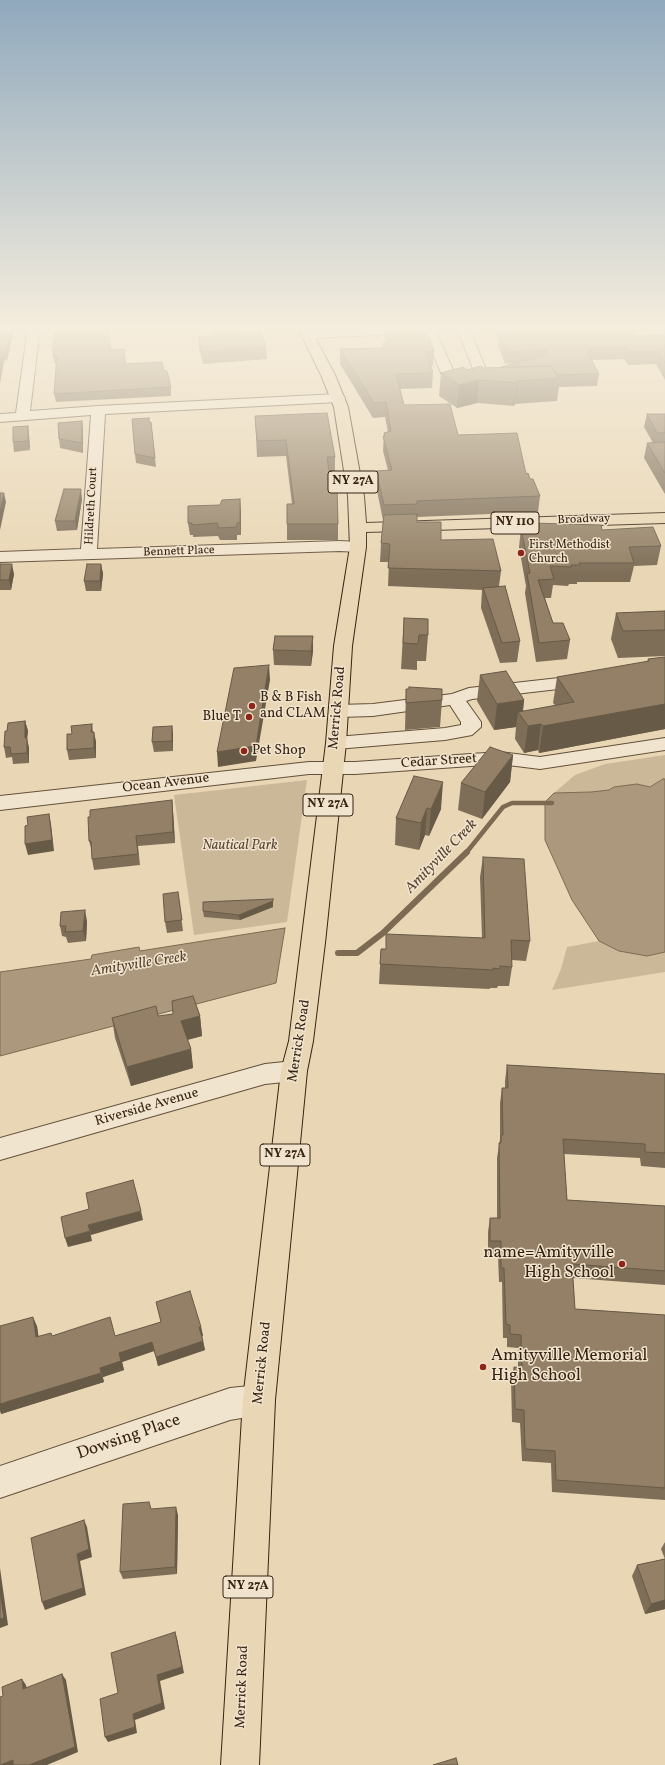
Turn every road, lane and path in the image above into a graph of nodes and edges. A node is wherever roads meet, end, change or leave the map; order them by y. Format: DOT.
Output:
graph roads {
  1 [pos="23,410"];
  2 [pos="93,410"];
  3 [pos="98,410"];
  4 [pos="341,410"];
  5 [pos="22,416"];
  6 [pos="0,418"];
  7 [pos="665,518"];
  8 [pos="358,528"];
  9 [pos="358,547"];
  10 [pos="89,555"];
  11 [pos="0,557"];
  12 [pos="602,679"];
  13 [pos="455,699"];
  14 [pos="339,710"];
  15 [pos="336,743"];
  16 [pos="665,744"];
  17 [pos="332,768"];
  18 [pos="0,803"];
  19 [pos="294,1071"];
  20 [pos="0,1149"];
  21 [pos="259,1400"];
  22 [pos="0,1482"];
  23 [pos="240,1765"];
  1 -- 5 [label="street"];
  2 -- 5 [label="street"];
  3 -- 10 [label="street, Hildreth Court"];
  4 -- 8 [label="main road, Merrick Road / NY 27A"];
  5 -- 6 [label="street"];
  7 -- 8 [label="main road, Broadway / NY 110"];
  8 -- 9 [label="main road, Merrick Road / NY 27A"];
  9 -- 10 [label="street, Bennett Place"];
  9 -- 14 [label="main road, Merrick Road / NY 27A"];
  10 -- 11 [label="street, Bennett Place"];
  12 -- 13 [label="street"];
  13 -- 14 [label="street"];
  13 -- 15 [label="street"];
  14 -- 15 [label="main road, Merrick Road / NY 27A"];
  15 -- 17 [label="main road, Merrick Road / NY 27A"];
  16 -- 17 [label="street, Cedar Street"];
  17 -- 18 [label="street, Ocean Avenue"];
  17 -- 19 [label="main road, Merrick Road / NY 27A"];
  19 -- 20 [label="street, Riverside Avenue"];
  19 -- 21 [label="main road, Merrick Road / NY 27A"];
  21 -- 22 [label="street, Dowsing Place"];
  21 -- 23 [label="main road, Merrick Road / NY 27A"];
}
